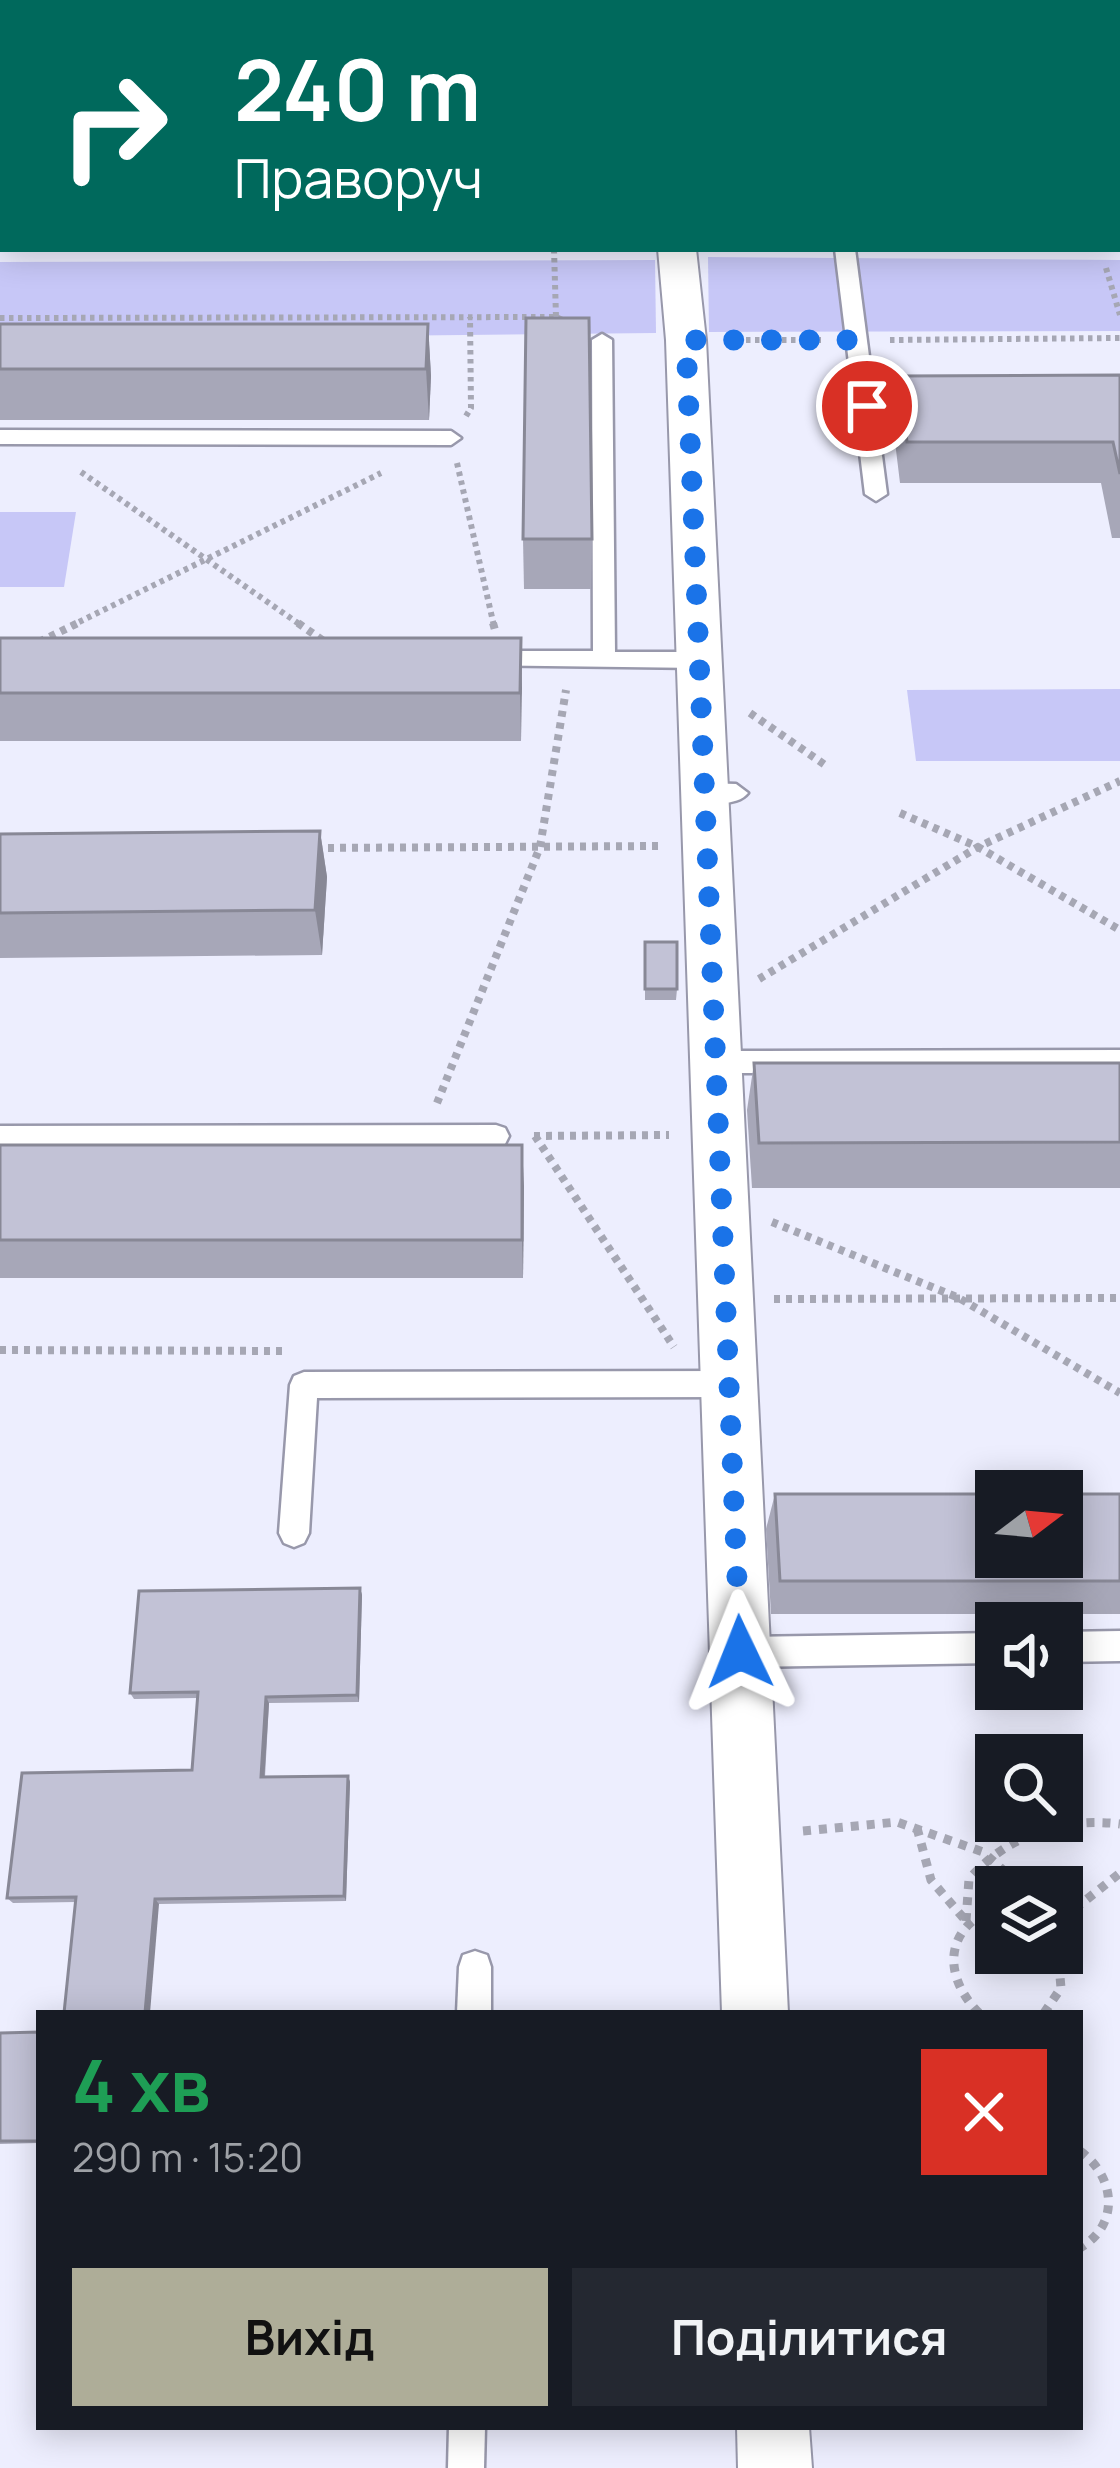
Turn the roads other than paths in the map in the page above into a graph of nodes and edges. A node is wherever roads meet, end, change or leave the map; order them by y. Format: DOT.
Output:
graph roads {
  1 [pos="677,252"];
  2 [pos="845,252"];
  3 [pos="602,340"];
  4 [pos="0,436"];
  5 [pos="451,438"];
  6 [pos="876,494"];
  7 [pos="604,658"];
  8 [pos="459,659"];
  9 [pos="699,669"];
  10 [pos="1120,1061"];
  11 [pos="715,1062"];
  12 [pos="496,1136"];
  13 [pos="0,1137"];
  14 [pos="728,1384"];
  15 [pos="294,1532"];
  16 [pos="1120,1646"];
  17 [pos="1083,1647"];
  18 [pos="975,1648"];
  19 [pos="740,1652"];
  20 [pos="475,1967"];
  21 [pos="474,2010"];
  22 [pos="755,2010"];
  23 [pos="466,2430"];
  24 [pos="773,2430"];
  25 [pos="466,2468"];
  26 [pos="775,2468"];
  1 -- 9 [label="street"];
  2 -- 6 [label="lane"];
  3 -- 7 [label="lane"];
  4 -- 5 [label="lane"];
  7 -- 8 [label="lane"];
  7 -- 9 [label="lane"];
  9 -- 11 [label="street"];
  10 -- 11 [label="lane"];
  11 -- 14 [label="street"];
  12 -- 13 [label="lane"];
  14 -- 15 [label="lane"];
  14 -- 19 [label="street"];
  16 -- 17 [label="lane"];
  18 -- 19 [label="lane"];
  19 -- 22 [label="street"];
  20 -- 21 [label="lane"];
  23 -- 25 [label="lane"];
  24 -- 26 [label="street"];
}
